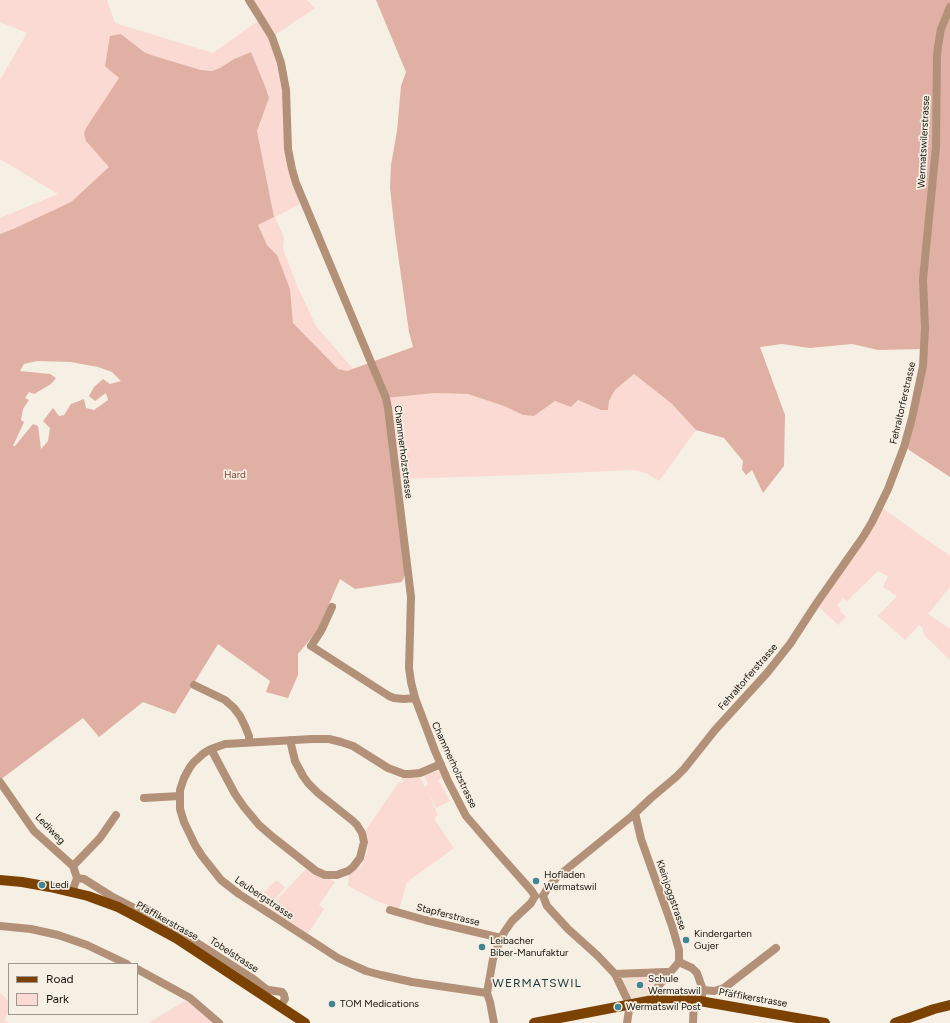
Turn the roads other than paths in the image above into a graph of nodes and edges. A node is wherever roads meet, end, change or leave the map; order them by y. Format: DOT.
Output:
graph roads {
  1 [pos="249,0"];
  2 [pos="950,7"];
  3 [pos="923,279"];
  4 [pos="332,607"];
  5 [pos="194,684"];
  6 [pos="415,698"];
  7 [pos="290,740"];
  8 [pos="249,742"];
  9 [pos="211,749"];
  10 [pos="441,764"];
  11 [pos="0,782"];
  12 [pos="180,796"];
  13 [pos="144,798"];
  14 [pos="635,813"];
  15 [pos="116,815"];
  16 [pos="73,866"];
  17 [pos="77,878"];
  18 [pos="0,880"];
  19 [pos="72,892"];
  20 [pos="539,896"];
  21 [pos="390,910"];
  22 [pos="0,926"];
  23 [pos="501,938"];
  24 [pos="776,948"];
  25 [pos="679,962"];
  26 [pos="126,963"];
  27 [pos="138,970"];
  28 [pos="661,972"];
  29 [pos="670,973"];
  30 [pos="615,974"];
  31 [pos="662,982"];
  32 [pos="703,990"];
  33 [pos="487,993"];
  34 [pos="653,1000"];
  35 [pos="698,1000"];
  36 [pos="629,1005"];
  37 [pos="950,1005"];
  38 [pos="280,1007"];
  39 [pos="219,1023"];
  40 [pos="305,1023"];
  41 [pos="494,1023"];
  42 [pos="537,1023"];
  43 [pos="627,1023"];
  44 [pos="693,1023"];
  45 [pos="826,1023"];
  46 [pos="894,1023"];
  1 -- 6 [label="street, Chammerholzstrasse"];
  2 -- 3 [label="street, Wermatswilerstrasse"];
  3 -- 14 [label="street, Fehraltorferstrasse"];
  4 -- 6 [label="street"];
  5 -- 8 [label="street"];
  6 -- 10 [label="street, Chammerholzstrasse"];
  7 -- 8 [label="street, Leubergstrasse"];
  7 -- 9 [label="street"];
  7 -- 10 [label="street, Leubergstrasse"];
  8 -- 9 [label="street, Leubergstrasse"];
  9 -- 12 [label="street, Leubergstrasse"];
  10 -- 20 [label="street, Chammerholzstrasse"];
  11 -- 16 [label="street, Lediweg"];
  12 -- 13 [label="street"];
  12 -- 33 [label="street, Leubergstrasse"];
  14 -- 20 [label="street, Fehraltorferstrasse"];
  14 -- 25 [label="street, Kleinjoggstrasse"];
  15 -- 16 [label="street"];
  16 -- 17 [label="street, Lediweg"];
  17 -- 19 [label="street"];
  17 -- 38 [label="street, Tobelstrasse"];
  18 -- 19 [label="main road, Pfäffikerstrasse"];
  19 -- 38 [label="main road, Pfäffikerstrasse"];
  20 -- 23 [label="street, Fehraltorferstrasse"];
  20 -- 30 [label="street, Chammerholzstrasse"];
  21 -- 23 [label="street, Stapferstrasse"];
  22 -- 26 [label="street"];
  23 -- 33 [label="street, Fehraltorferstrasse"];
  24 -- 32 [label="street"];
  25 -- 29 [label="street"];
  25 -- 32 [label="street"];
  27 -- 39 [label="street"];
  28 -- 29 [label="street"];
  28 -- 30 [label="street"];
  28 -- 31 [label="street"];
  29 -- 31 [label="street"];
  30 -- 36 [label="street, Chammerholzstrasse"];
  31 -- 34 [label="street"];
  32 -- 35 [label="street"];
  33 -- 41 [label="street, Fehraltorferstrasse"];
  34 -- 35 [label="main road, Pfäffikerstrasse"];
  34 -- 36 [label="main road, Pfäffikerstrasse"];
  35 -- 44 [label="street"];
  35 -- 45 [label="main road, Pfäffikerstrasse"];
  36 -- 42 [label="main road, Pfäffikerstrasse"];
  36 -- 43 [label="street"];
  37 -- 46 [label="main road"];
  38 -- 40 [label="main road, Pfäffikerstrasse"];
}
